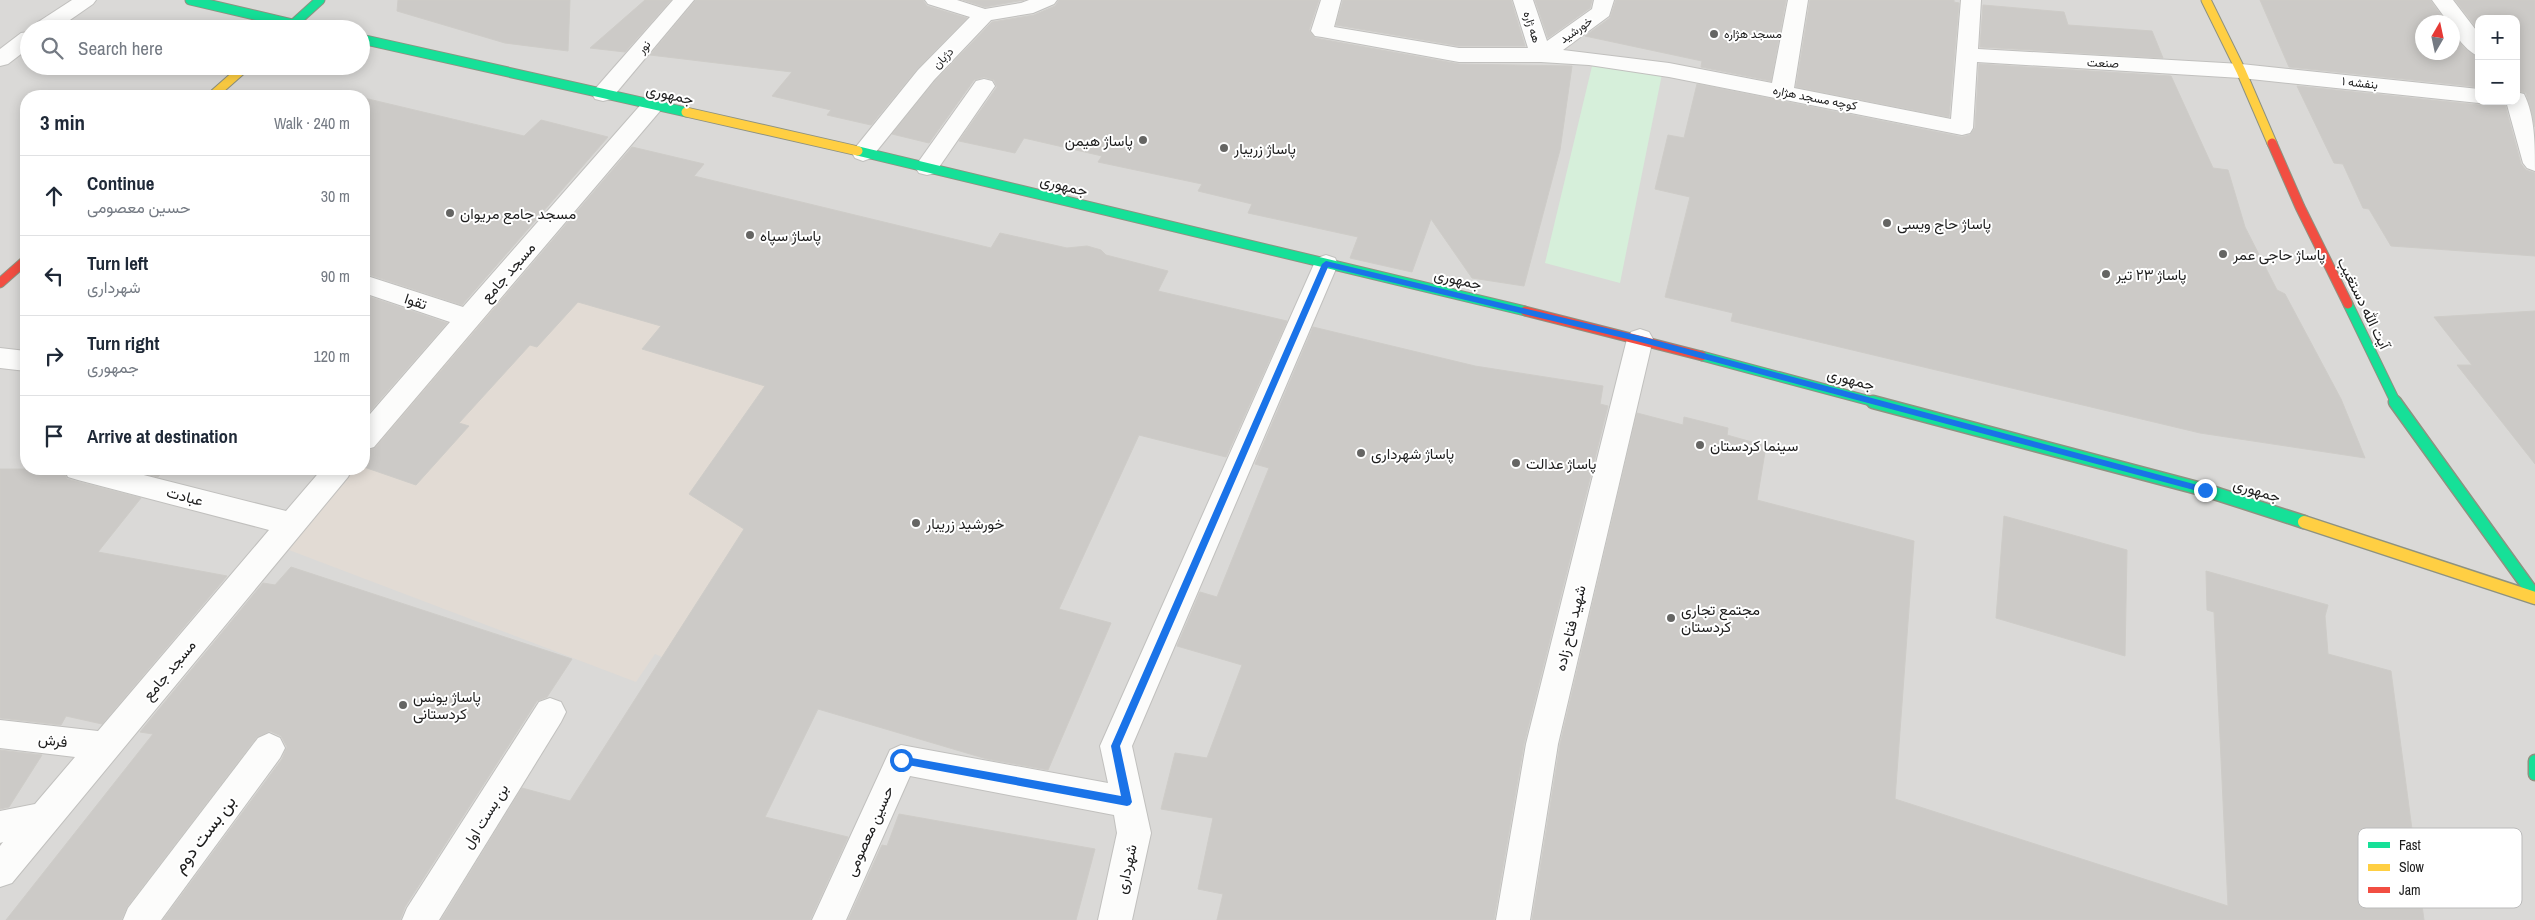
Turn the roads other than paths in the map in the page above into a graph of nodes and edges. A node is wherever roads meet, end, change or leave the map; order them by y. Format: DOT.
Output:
graph roads {
  1 [pos="86,0"];
  2 [pos="190,0"];
  3 [pos="320,0"];
  4 [pos="684,0"];
  5 [pos="934,0"];
  6 [pos="1047,0"];
  7 [pos="1331,0"];
  8 [pos="1523,0"];
  9 [pos="1604,0"];
  10 [pos="1798,0"];
  11 [pos="1971,0"];
  12 [pos="2206,0"];
  13 [pos="2442,0"];
  14 [pos="984,15"];
  15 [pos="56,20"];
  16 [pos="268,20"];
  17 [pos="298,20"];
  18 [pos="370,41"];
  19 [pos="2475,44"];
  20 [pos="20,45"];
  21 [pos="1540,55"];
  22 [pos="1966,55"];
  23 [pos="0,59"];
  24 [pos="2241,71"];
  25 [pos="236,75"];
  26 [pos="984,86"];
  27 [pos="219,90"];
  28 [pos="1782,91"];
  29 [pos="603,94"];
  30 [pos="2475,96"];
  31 [pos="2518,105"];
  32 [pos="652,106"];
  33 [pos="863,153"];
  34 [pos="2535,163"];
  35 [pos="927,167"];
  36 [pos="1326,264"];
  37 [pos="20,265"];
  38 [pos="0,283"];
  39 [pos="370,286"];
  40 [pos="468,318"];
  41 [pos="1640,339"];
  42 [pos="0,358"];
  43 [pos="20,360"];
  44 [pos="370,432"];
  45 [pos="101,475"];
  46 [pos="333,475"];
  47 [pos="291,524"];
  48 [pos="2535,597"];
  49 [pos="550,712"];
  50 [pos="0,734"];
  51 [pos="106,746"];
  52 [pos="268,748"];
  53 [pos="2535,761"];
  54 [pos="2535,774"];
  55 [pos="1131,817"];
  56 [pos="44,818"];
  57 [pos="0,827"];
  58 [pos="0,871"];
  59 [pos="140,920"];
  60 [pos="419,920"];
  61 [pos="829,920"];
  62 [pos="1115,920"];
  63 [pos="1514,920"];
  1 -- 15 [label="street"];
  2 -- 16 [label="street"];
  3 -- 17 [label="street"];
  4 -- 29 [label="street, نور"];
  5 -- 14 [label="street"];
  6 -- 14 [label="street"];
  7 -- 21 [label="street, کوچه مسجد هژاره"];
  8 -- 21 [label="street, هه ژاره"];
  9 -- 21 [label="street, خورشید"];
  10 -- 28 [label="street"];
  11 -- 22 [label="street, کوچه مسجد هژاره"];
  12 -- 24 [label="street, آیت الله دستغیب"];
  13 -- 19 [label="street"];
  14 -- 33 [label="street, دژبان"];
  18 -- 29 [label="street, جمهوری"];
  20 -- 23 [label="street"];
  21 -- 28 [label="street, کوچه مسجد هژاره"];
  22 -- 24 [label="street, صنعت"];
  22 -- 28 [label="street, کوچه مسجد هژاره"];
  24 -- 30 [label="street, بنفشه ۱"];
  24 -- 48 [label="street, آیت الله دستغیب"];
  25 -- 27 [label="street"];
  26 -- 35 [label="street"];
  29 -- 32 [label="street, جمهوری"];
  31 -- 34 [label="street"];
  32 -- 33 [label="street, جمهوری"];
  32 -- 40 [label="street, مسجد جامع"];
  33 -- 35 [label="street, جمهوری"];
  35 -- 36 [label="street, جمهوری"];
  36 -- 41 [label="street, جمهوری"];
  36 -- 55 [label="street, شهرداری"];
  37 -- 38 [label="street"];
  39 -- 40 [label="street, تقوا"];
  40 -- 44 [label="street, مسجد جامع"];
  41 -- 48 [label="street, جمهوری"];
  41 -- 63 [label="street, شهید فتاح زاده"];
  42 -- 43 [label="street"];
  45 -- 47 [label="street, عبادت"];
  46 -- 47 [label="street, مسجد جامع"];
  47 -- 51 [label="street, مسجد جامع"];
  49 -- 60 [label="street, بن بست اول"];
  50 -- 51 [label="street, فرش"];
  51 -- 56 [label="street, مسجد جامع"];
  52 -- 59 [label="street, بن بست دوم"];
  53 -- 54 [label="street"];
  55 -- 61 [label="street, حسین معصومی"];
  55 -- 62 [label="street, شهرداری"];
  56 -- 57 [label="street"];
  56 -- 58 [label="street, مسجد جامع"];
}
